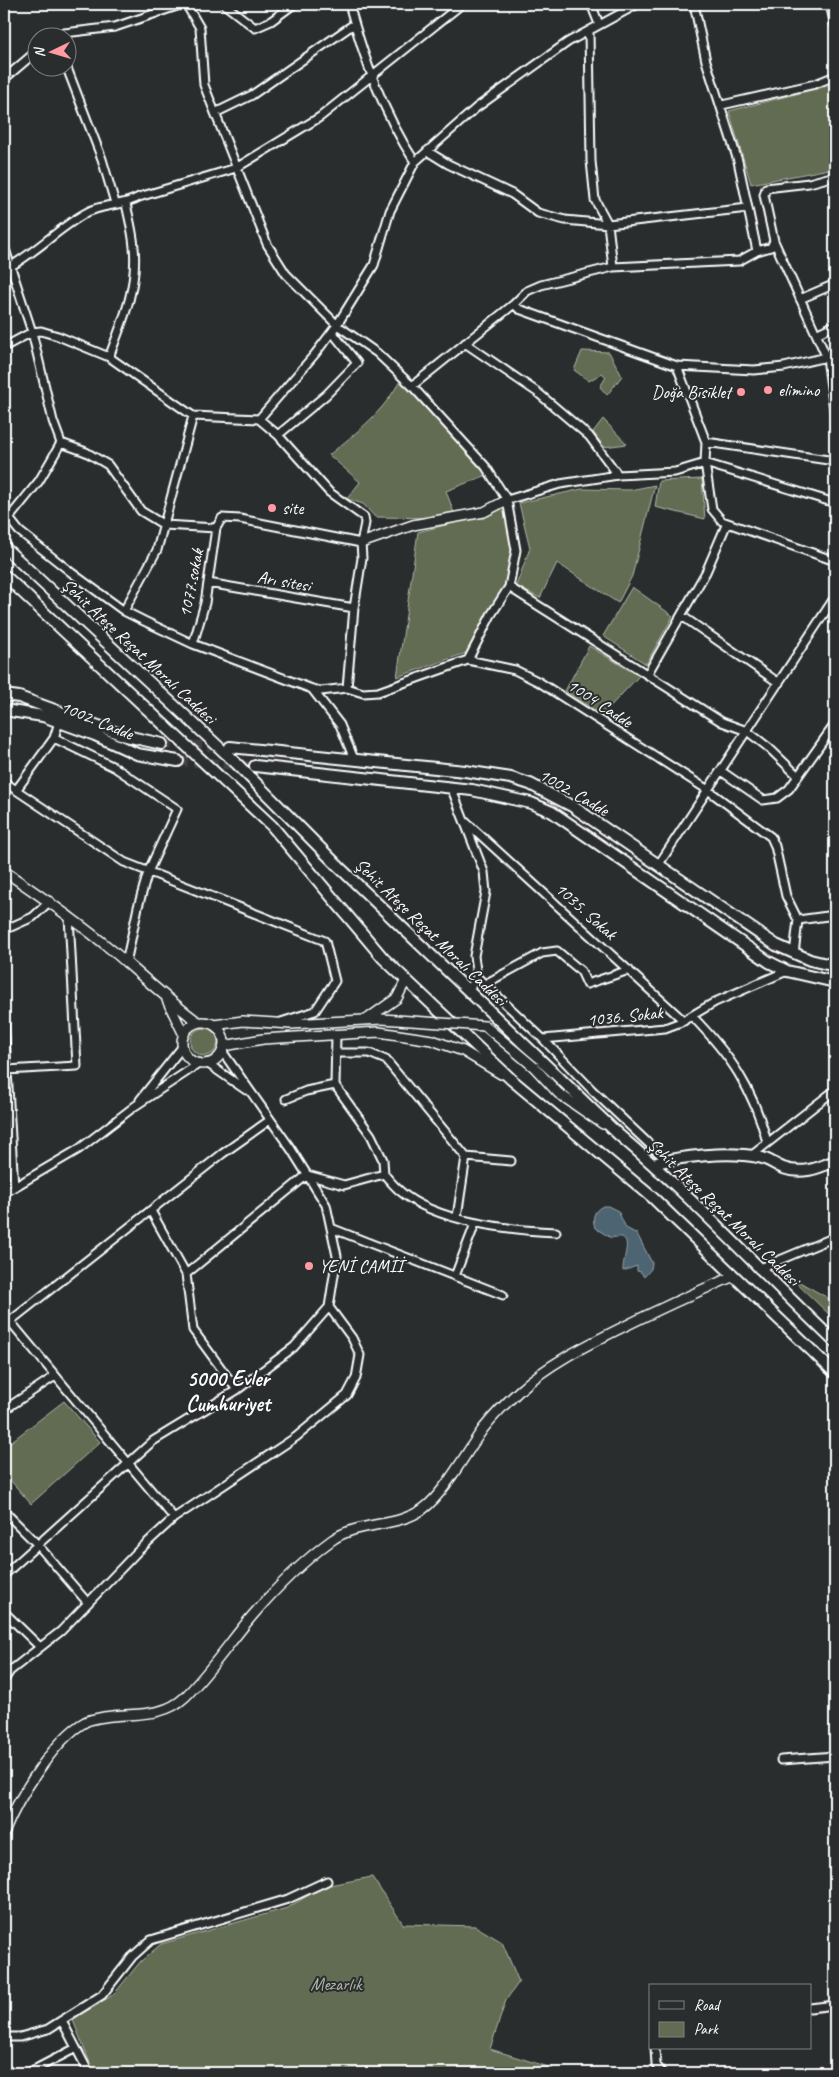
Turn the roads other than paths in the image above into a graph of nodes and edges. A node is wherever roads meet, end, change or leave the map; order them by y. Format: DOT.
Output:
graph roads {
  1 [pos="185,4"];
  2 [pos="224,4"];
  3 [pos="294,4"];
  4 [pos="349,4"];
  5 [pos="462,4"];
  6 [pos="591,4"];
  7 [pos="638,4"];
  8 [pos="694,4"];
  9 [pos="830,4"];
  10 [pos="354,24"];
  11 [pos="599,24"];
  12 [pos="835,26"];
  13 [pos="589,31"];
  14 [pos="78,33"];
  15 [pos="28,59"];
  16 [pos="835,76"];
  17 [pos="371,77"];
  18 [pos="70,78"];
  19 [pos="4,80"];
  20 [pos="722,105"];
  21 [pos="215,113"];
  22 [pos="427,151"];
  23 [pos="415,162"];
  24 [pos="236,168"];
  25 [pos="835,176"];
  26 [pos="115,203"];
  27 [pos="126,204"];
  28 [pos="748,208"];
  29 [pos="608,224"];
  30 [pos="774,241"];
  31 [pos="4,246"];
  32 [pos="757,251"];
  33 [pos="11,266"];
  34 [pos="614,267"];
  35 [pos="4,270"];
  36 [pos="835,284"];
  37 [pos="800,299"];
  38 [pos="514,304"];
  39 [pos="337,324"];
  40 [pos="835,325"];
  41 [pos="32,332"];
  42 [pos="332,332"];
  43 [pos="816,334"];
  44 [pos="465,343"];
  45 [pos="4,347"];
  46 [pos="835,355"];
  47 [pos="109,357"];
  48 [pos="827,358"];
  49 [pos="677,366"];
  50 [pos="412,386"];
  51 [pos="834,399"];
  52 [pos="192,416"];
  53 [pos="835,417"];
  54 [pos="259,419"];
  55 [pos="278,435"];
  56 [pos="706,442"];
  57 [pos="61,443"];
  58 [pos="835,461"];
  59 [pos="705,462"];
  60 [pos="618,475"];
  61 [pos="507,500"];
  62 [pos="835,503"];
  63 [pos="6,517"];
  64 [pos="727,522"];
  65 [pos="164,525"];
  66 [pos="216,528"];
  67 [pos="360,543"];
  68 [pos="4,547"];
  69 [pos="835,561"];
  70 [pos="4,575"];
  71 [pos="208,583"];
  72 [pos="509,587"];
  73 [pos="835,597"];
  74 [pos="354,608"];
  75 [pos="124,611"];
  76 [pos="682,616"];
  77 [pos="193,644"];
  78 [pos="468,660"];
  79 [pos="648,673"];
  80 [pos="779,683"];
  81 [pos="347,688"];
  82 [pos="312,689"];
  83 [pos="4,696"];
  84 [pos="4,710"];
  85 [pos="61,718"];
  86 [pos="835,724"];
  87 [pos="747,731"];
  88 [pos="54,738"];
  89 [pos="162,744"];
  90 [pos="230,747"];
  91 [pos="354,759"];
  92 [pos="178,761"];
  93 [pos="255,766"];
  94 [pos="453,770"];
  95 [pos="721,770"];
  96 [pos="798,776"];
  97 [pos="353,777"];
  98 [pos="4,782"];
  99 [pos="451,788"];
  100 [pos="17,789"];
  101 [pos="708,790"];
  102 [pos="467,823"];
  103 [pos="659,864"];
  104 [pos="4,871"];
  105 [pos="148,872"];
  106 [pos="649,880"];
  107 [pos="50,901"];
  108 [pos="835,915"];
  109 [pos="69,916"];
  110 [pos="798,920"];
  111 [pos="4,930"];
  112 [pos="794,954"];
  113 [pos="126,963"];
  114 [pos="835,966"];
  115 [pos="629,970"];
  116 [pos="787,971"];
  117 [pos="477,977"];
  118 [pos="406,980"];
  119 [pos="835,982"];
  120 [pos="485,984"];
  121 [pos="468,991"];
  122 [pos="166,998"];
  123 [pos="692,1016"];
  124 [pos="4,1020"];
  125 [pos="366,1020"];
  126 [pos="684,1021"];
  127 [pos="198,1022"];
  128 [pos="278,1023"];
  129 [pos="214,1025"];
  130 [pos="184,1035"];
  131 [pos="336,1035"];
  132 [pos="543,1039"];
  133 [pos="183,1046"];
  134 [pos="4,1048"];
  135 [pos="223,1048"];
  136 [pos="335,1053"];
  137 [pos="204,1063"];
  138 [pos="6,1070"];
  139 [pos="512,1080"];
  140 [pos="335,1085"];
  141 [pos="835,1090"];
  142 [pos="250,1093"];
  143 [pos="286,1099"];
  144 [pos="135,1106"];
  145 [pos="270,1120"];
  146 [pos="619,1135"];
  147 [pos="768,1142"];
  148 [pos="751,1156"];
  149 [pos="466,1157"];
  150 [pos="666,1160"];
  151 [pos="835,1161"];
  152 [pos="511,1162"];
  153 [pos="653,1164"];
  154 [pos="307,1174"];
  155 [pos="384,1174"];
  156 [pos="14,1187"];
  157 [pos="4,1193"];
  158 [pos="151,1211"];
  159 [pos="457,1217"];
  160 [pos="475,1224"];
  161 [pos="331,1228"];
  162 [pos="556,1232"];
  163 [pos="835,1237"];
  164 [pos="758,1269"];
  165 [pos="186,1274"];
  166 [pos="455,1276"];
  167 [pos="734,1276"];
  168 [pos="503,1295"];
  169 [pos="329,1307"];
  170 [pos="4,1314"];
  171 [pos="6,1324"];
  172 [pos="835,1342"];
  173 [pos="835,1373"];
  174 [pos="55,1376"];
  175 [pos="237,1390"];
  176 [pos="4,1410"];
  177 [pos="126,1463"];
  178 [pos="4,1511"];
  179 [pos="174,1518"];
  180 [pos="38,1544"];
  181 [pos="4,1575"];
  182 [pos="88,1603"];
  183 [pos="4,1612"];
  184 [pos="40,1648"];
  185 [pos="4,1680"];
  186 [pos="835,1756"];
  187 [pos="781,1760"];
  188 [pos="4,1833"];
  189 [pos="326,1881"];
  190 [pos="835,2005"];
  191 [pos="812,2008"];
  192 [pos="62,2021"];
  193 [pos="4,2037"];
  194 [pos="76,2048"];
  195 [pos="655,2050"];
  196 [pos="28,2073"];
  197 [pos="89,2073"];
  198 [pos="662,2073"];
  1 -- 14 [label="street"];
  1 -- 21 [label="street"];
  2 -- 3 [label="street"];
  4 -- 10 [label="street"];
  5 -- 17 [label="street"];
  6 -- 11 [label="street"];
  7 -- 11 [label="street"];
  8 -- 20 [label="street"];
  9 -- 12 [label="street"];
  10 -- 17 [label="street"];
  10 -- 21 [label="street"];
  11 -- 13 [label="street"];
  13 -- 22 [label="street"];
  13 -- 29 [label="street"];
  15 -- 19 [label="street"];
  16 -- 20 [label="street"];
  17 -- 23 [label="street"];
  17 -- 24 [label="street"];
  18 -- 26 [label="street"];
  20 -- 28 [label="street"];
  21 -- 24 [label="street"];
  22 -- 23 [label="street"];
  22 -- 29 [label="street"];
  23 -- 39 [label="street"];
  24 -- 27 [label="street"];
  24 -- 39 [label="street"];
  25 -- 30 [label="street"];
  26 -- 27 [label="street"];
  26 -- 33 [label="street"];
  27 -- 47 [label="street"];
  28 -- 29 [label="street"];
  28 -- 32 [label="street"];
  29 -- 34 [label="street"];
  30 -- 32 [label="street"];
  30 -- 37 [label="street"];
  31 -- 33 [label="street"];
  32 -- 34 [label="street"];
  33 -- 35 [label="street"];
  33 -- 41 [label="street"];
  34 -- 38 [label="street"];
  36 -- 37 [label="street"];
  37 -- 43 [label="street"];
  38 -- 44 [label="street"];
  38 -- 49 [label="street"];
  39 -- 42 [label="street"];
  39 -- 50 [label="street"];
  40 -- 43 [label="street"];
  41 -- 45 [label="street"];
  41 -- 47 [label="street"];
  41 -- 57 [label="street"];
  42 -- 54 [label="street"];
  42 -- 55 [label="street"];
  43 -- 48 [label="street"];
  44 -- 50 [label="street"];
  44 -- 60 [label="street"];
  46 -- 48 [label="street"];
  47 -- 52 [label="street"];
  48 -- 49 [label="street"];
  48 -- 51 [label="street"];
  49 -- 56 [label="street"];
  50 -- 61 [label="street"];
  51 -- 53 [label="street"];
  52 -- 54 [label="street"];
  52 -- 65 [label="street"];
  54 -- 55 [label="street"];
  55 -- 67 [label="street"];
  56 -- 58 [label="street"];
  56 -- 59 [label="street"];
  57 -- 63 [label="street"];
  57 -- 65 [label="street"];
  59 -- 60 [label="street"];
  59 -- 62 [label="street"];
  59 -- 64 [label="street"];
  60 -- 61 [label="street"];
  61 -- 67 [label="street"];
  61 -- 72 [label="street"];
  63 -- 75 [label="street"];
  64 -- 69 [label="street"];
  64 -- 76 [label="street"];
  65 -- 66 [label="street"];
  65 -- 75 [label="street"];
  66 -- 67 [label="street"];
  66 -- 71 [label="street, 1077.sokak"];
  67 -- 74 [label="street"];
  68 -- 121 [label="main road, Şehit Ateşe Reşat Moralı Caddesi"];
  70 -- 118 [label="main road"];
  71 -- 74 [label="street, Arı sitesi"];
  71 -- 77 [label="street, 1077.sokak"];
  72 -- 78 [label="street"];
  72 -- 79 [label="street"];
  73 -- 80 [label="street"];
  74 -- 81 [label="street"];
  75 -- 77 [label="street"];
  76 -- 79 [label="street"];
  76 -- 80 [label="street"];
  77 -- 82 [label="street"];
  78 -- 81 [label="street"];
  78 -- 101 [label="street, 1004 Cadde"];
  79 -- 87 [label="street"];
  80 -- 87 [label="street"];
  81 -- 82 [label="street"];
  82 -- 91 [label="street"];
  83 -- 85 [label="main road, 1002. Cadde"];
  84 -- 85 [label="main road, 1002. Cadde"];
  85 -- 88 [label="street"];
  85 -- 89 [label="main road, 1002. Cadde"];
  85 -- 92 [label="main road, 1002. Cadde"];
  86 -- 96 [label="street"];
  87 -- 95 [label="street"];
  87 -- 96 [label="street"];
  88 -- 100 [label="street"];
  88 -- 105 [label="street"];
  90 -- 91 [label="main road, 1002. Cadde"];
  91 -- 94 [label="main road, 1002. Cadde"];
  91 -- 97 [label="main road"];
  93 -- 97 [label="main road, 1002. Cadde"];
  94 -- 99 [label="main road"];
  94 -- 103 [label="main road, 1002. Cadde"];
  95 -- 96 [label="street"];
  95 -- 101 [label="street"];
  97 -- 99 [label="main road, 1002. Cadde"];
  98 -- 100 [label="street"];
  99 -- 102 [label="street"];
  99 -- 106 [label="main road, 1002. Cadde"];
  100 -- 105 [label="street"];
  101 -- 103 [label="street"];
  101 -- 110 [label="street, 1004 Cadde"];
  102 -- 115 [label="street, 1035. Sokak"];
  102 -- 117 [label="street"];
  103 -- 106 [label="main road"];
  103 -- 112 [label="main road, 1002. Cadde"];
  104 -- 107 [label="street"];
  105 -- 113 [label="street"];
  105 -- 128 [label="street"];
  106 -- 116 [label="main road, 1002. Cadde"];
  107 -- 109 [label="street"];
  107 -- 111 [label="street"];
  108 -- 110 [label="street"];
  109 -- 113 [label="street"];
  109 -- 138 [label="street"];
  110 -- 112 [label="street"];
  112 -- 114 [label="main road, 1002. Cadde"];
  112 -- 116 [label="main road"];
  113 -- 122 [label="street"];
  115 -- 120 [label="street"];
  115 -- 126 [label="street, 1035. Sokak"];
  116 -- 119 [label="main road, 1002. Cadde"];
  116 -- 123 [label="street, 1036. Sokak"];
  117 -- 120 [label="street"];
  117 -- 121 [label="street"];
  118 -- 125 [label="street"];
  118 -- 139 [label="main road"];
  120 -- 132 [label="street"];
  121 -- 146 [label="main road, Şehit Ateşe Reşat Moralı Caddesi"];
  122 -- 127 [label="street"];
  122 -- 130 [label="street"];
  123 -- 126 [label="street, 1036. Sokak"];
  123 -- 147 [label="street"];
  124 -- 134 [label="street"];
  125 -- 128 [label="street"];
  125 -- 146 [label="street, bridge"];
  126 -- 132 [label="street, 1036. Sokak"];
  127 -- 129 [label="street"];
  127 -- 130 [label="street"];
  128 -- 129 [label="street"];
  129 -- 135 [label="street"];
  130 -- 133 [label="street"];
  131 -- 135 [label="street"];
  131 -- 136 [label="street"];
  131 -- 139 [label="street"];
  132 -- 150 [label="street"];
  133 -- 137 [label="street"];
  133 -- 144 [label="street"];
  134 -- 138 [label="street"];
  135 -- 137 [label="street"];
  135 -- 142 [label="street"];
  136 -- 140 [label="street"];
  136 -- 149 [label="street"];
  137 -- 142 [label="street"];
  137 -- 144 [label="street"];
  138 -- 156 [label="street"];
  139 -- 167 [label="main road"];
  140 -- 143 [label="street"];
  140 -- 155 [label="street"];
  141 -- 147 [label="street"];
  142 -- 145 [label="street"];
  144 -- 156 [label="street"];
  145 -- 154 [label="street"];
  145 -- 158 [label="street"];
  146 -- 153 [label="main road, Şehit Ateşe Reşat Moralı Caddesi"];
  147 -- 148 [label="street"];
  148 -- 150 [label="main road"];
  148 -- 151 [label="main road"];
  149 -- 152 [label="street"];
  149 -- 159 [label="street"];
  150 -- 153 [label="main road"];
  153 -- 164 [label="main road, Şehit Ateşe Reşat Moralı Caddesi"];
  154 -- 155 [label="street"];
  154 -- 161 [label="street"];
  154 -- 165 [label="street"];
  155 -- 159 [label="street"];
  156 -- 157 [label="street"];
  158 -- 165 [label="street"];
  158 -- 171 [label="street"];
  159 -- 160 [label="street"];
  160 -- 162 [label="street"];
  160 -- 166 [label="street"];
  161 -- 166 [label="street"];
  161 -- 169 [label="street"];
  163 -- 164 [label="street"];
  164 -- 172 [label="main road, Şehit Ateşe Reşat Moralı Caddesi"];
  165 -- 175 [label="street"];
  166 -- 168 [label="street"];
  167 -- 173 [label="main road"];
  167 -- 188 [label="street"];
  169 -- 175 [label="street"];
  169 -- 179 [label="street"];
  170 -- 171 [label="street"];
  171 -- 174 [label="street"];
  174 -- 176 [label="street"];
  174 -- 177 [label="street"];
  175 -- 177 [label="street"];
  177 -- 179 [label="street"];
  177 -- 180 [label="street"];
  178 -- 180 [label="street"];
  179 -- 182 [label="street"];
  180 -- 181 [label="street"];
  180 -- 182 [label="street"];
  182 -- 184 [label="street"];
  183 -- 184 [label="street"];
  184 -- 185 [label="street"];
  186 -- 187 [label="street"];
  189 -- 192 [label="street"];
  190 -- 191 [label="street"];
  192 -- 193 [label="street"];
  192 -- 194 [label="street"];
  194 -- 196 [label="street"];
  194 -- 197 [label="street"];
  195 -- 198 [label="street"];
}
